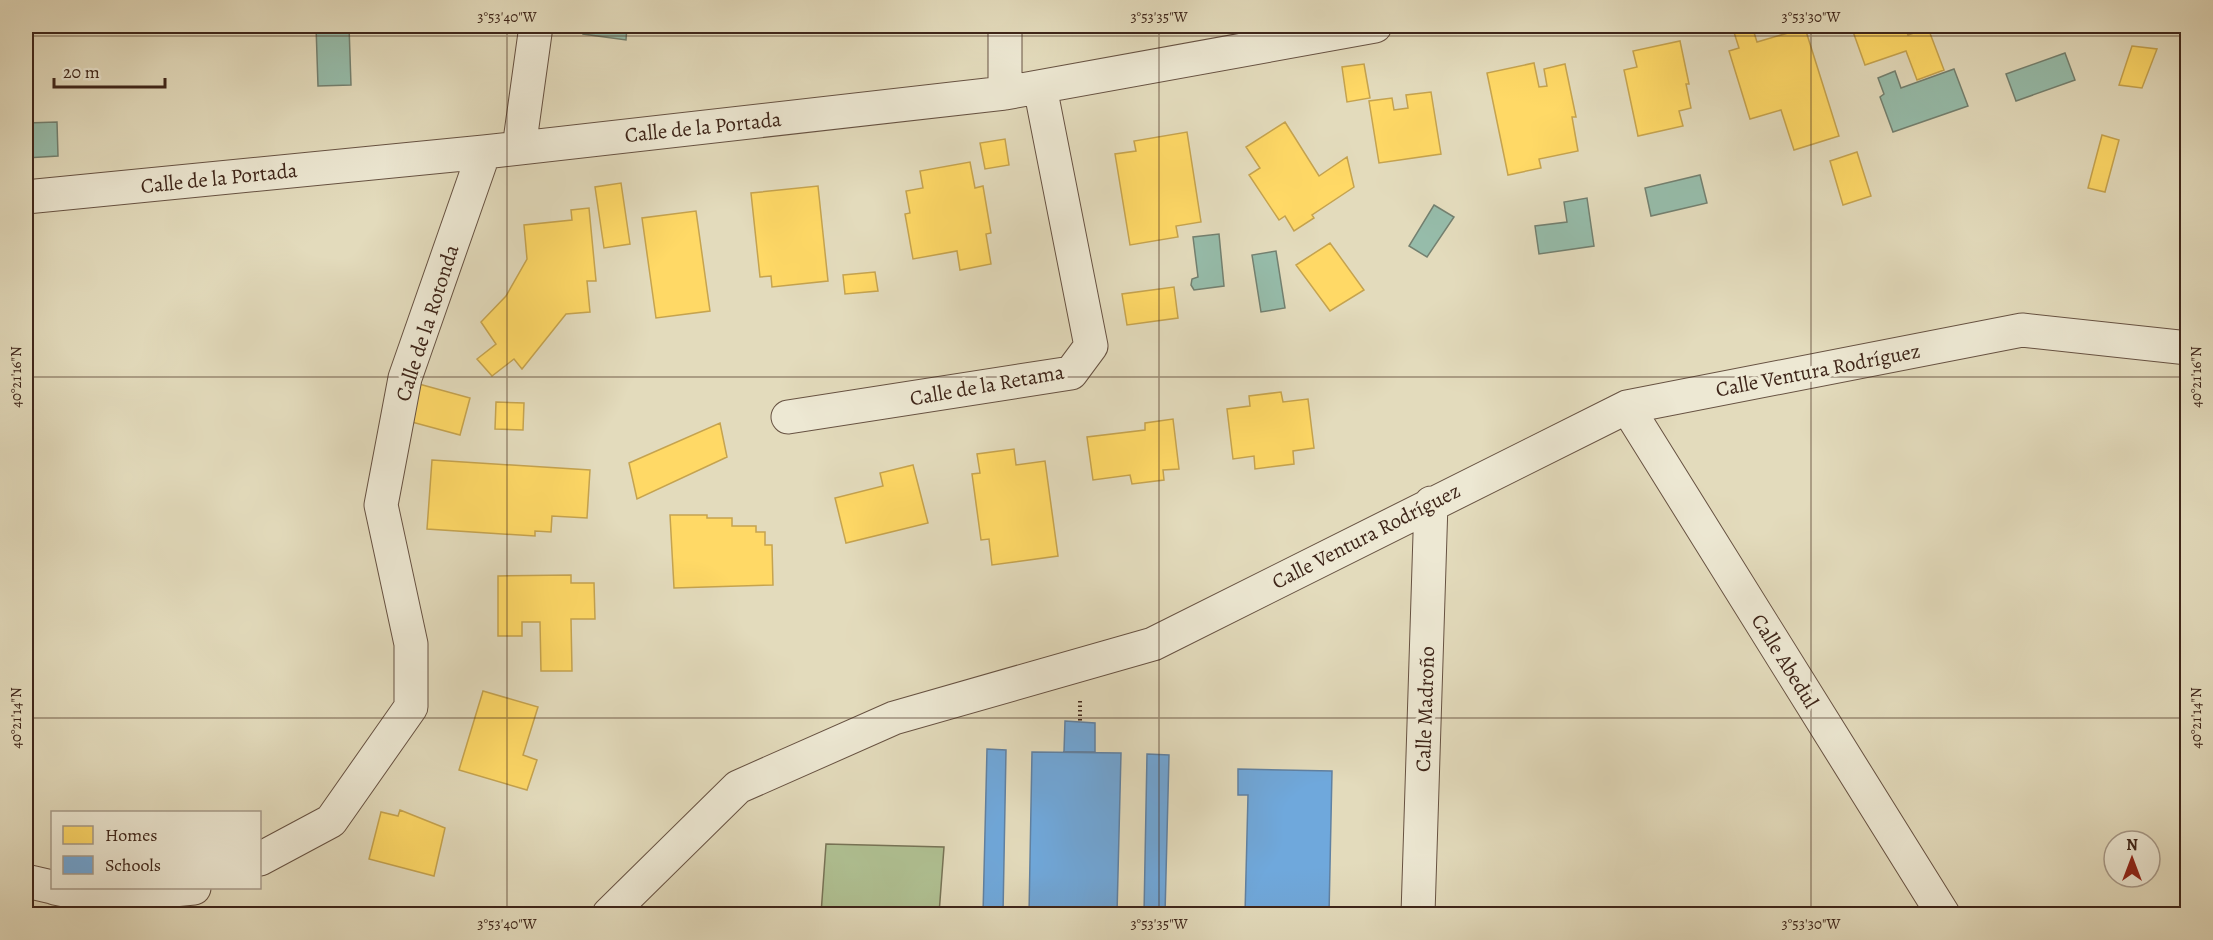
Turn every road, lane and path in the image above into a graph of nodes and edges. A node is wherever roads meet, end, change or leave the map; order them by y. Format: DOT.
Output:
graph roads {
  1 [pos="536,26"];
  2 [pos="1005,26"];
  3 [pos="1375,26"];
  4 [pos="1040,87"];
  5 [pos="1005,93"];
  6 [pos="519,147"];
  7 [pos="484,152"];
  8 [pos="26,196"];
  9 [pos="2187,348"];
  10 [pos="1627,407"];
  11 [pos="788,417"];
  12 [pos="1431,503"];
  13 [pos="1080,698"];
  14 [pos="1080,722"];
  15 [pos="261,858"];
  16 [pos="26,881"];
  17 [pos="51,886"];
  18 [pos="63,889"];
  19 [pos="183,889"];
  20 [pos="1940,913"];
  21 [pos="609,915"];
  22 [pos="1418,915"];
  1 -- 6 [label="street"];
  2 -- 5 [label="street"];
  3 -- 4 [label="street, Calle de la Portada"];
  4 -- 5 [label="street, Calle de la Portada"];
  4 -- 11 [label="street, Calle de la Retama"];
  5 -- 6 [label="street, Calle de la Portada"];
  6 -- 7 [label="street, Calle de la Portada"];
  7 -- 8 [label="street, Calle de la Portada"];
  7 -- 15 [label="street, Calle de la Rotonda"];
  9 -- 10 [label="street, Calle Ventura Rodríguez"];
  10 -- 12 [label="street, Calle Ventura Rodríguez"];
  10 -- 20 [label="street, Calle Abedul"];
  12 -- 21 [label="street, Calle Ventura Rodríguez"];
  12 -- 22 [label="street, Calle Madroño"];
  13 -- 14 [label="path"];
  16 -- 17 [label="street"];
  18 -- 19 [label="street"];
}
